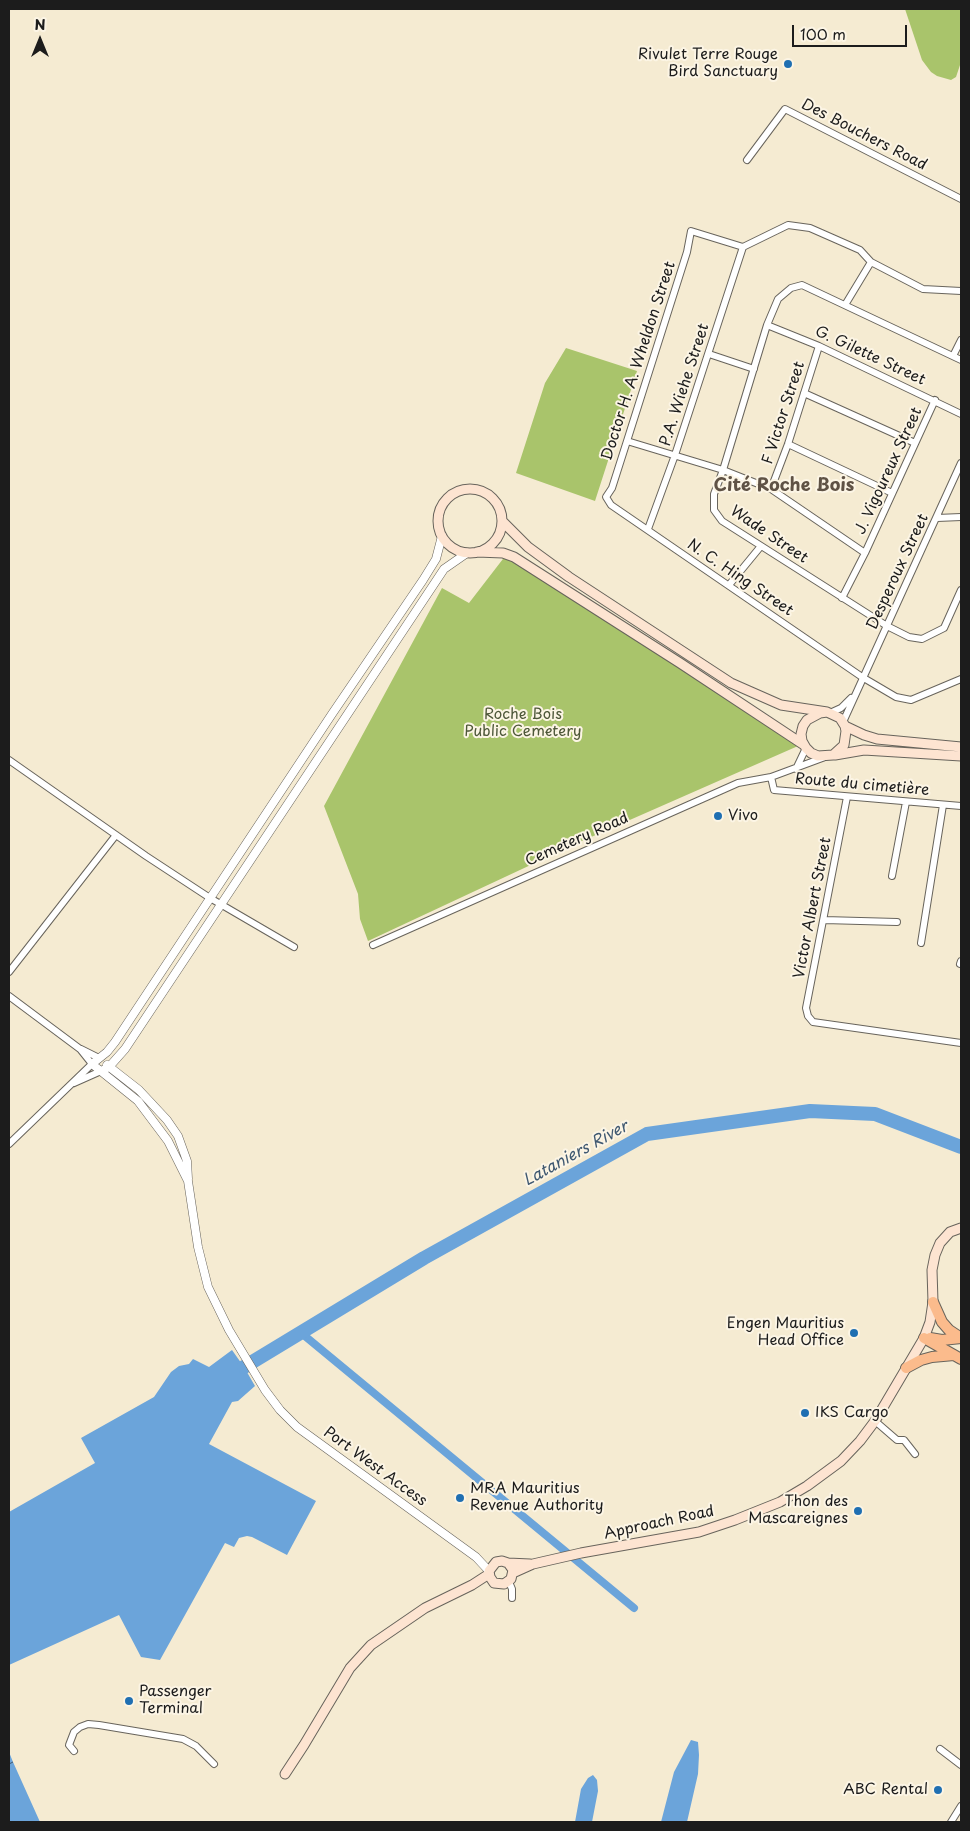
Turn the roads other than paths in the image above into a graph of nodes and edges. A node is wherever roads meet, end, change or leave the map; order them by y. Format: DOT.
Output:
graph roads {
  1 [pos="747,160"];
  2 [pos="961,199"];
  3 [pos="743,248"];
  4 [pos="870,262"];
  5 [pos="961,291"];
  6 [pos="845,304"];
  7 [pos="767,325"];
  8 [pos="961,340"];
  9 [pos="819,346"];
  10 [pos="709,354"];
  11 [pos="953,356"];
  12 [pos="961,360"];
  13 [pos="754,369"];
  14 [pos="804,393"];
  15 [pos="935,400"];
  16 [pos="961,414"];
  17 [pos="627,441"];
  18 [pos="915,443"];
  19 [pos="788,444"];
  20 [pos="675,455"];
  21 [pos="961,463"];
  22 [pos="723,470"];
  23 [pos="771,489"];
  24 [pos="892,492"];
  25 [pos="606,497"];
  26 [pos="961,517"];
  27 [pos="937,518"];
  28 [pos="502,521"];
  29 [pos="648,529"];
  30 [pos="442,536"];
  31 [pos="761,546"];
  32 [pos="467,552"];
  33 [pos="477,552"];
  34 [pos="865,553"];
  35 [pos="729,585"];
  36 [pos="961,590"];
  37 [pos="842,598"];
  38 [pos="887,626"];
  39 [pos="862,677"];
  40 [pos="961,679"];
  41 [pos="856,692"];
  42 [pos="828,713"];
  43 [pos="844,724"];
  44 [pos="805,746"];
  45 [pos="961,747"];
  46 [pos="830,756"];
  47 [pos="961,756"];
  48 [pos="9,760"];
  49 [pos="796,769"];
  50 [pos="771,777"];
  51 [pos="847,797"];
  52 [pos="906,802"];
  53 [pos="943,805"];
  54 [pos="961,806"];
  55 [pos="116,835"];
  56 [pos="892,876"];
  57 [pos="210,898"];
  58 [pos="221,905"];
  59 [pos="824,920"];
  60 [pos="897,922"];
  61 [pos="921,943"];
  62 [pos="372,945"];
  63 [pos="294,947"];
  64 [pos="9,972"];
  65 [pos="9,996"];
  66 [pos="961,1043"];
  67 [pos="80,1049"];
  68 [pos="100,1058"];
  69 [pos="92,1064"];
  70 [pos="109,1067"];
  71 [pos="101,1071"];
  72 [pos="73,1084"];
  73 [pos="9,1144"];
  74 [pos="188,1182"];
  75 [pos="961,1228"];
  76 [pos="933,1302"];
  77 [pos="924,1338"];
  78 [pos="961,1338"];
  79 [pos="958,1357"];
  80 [pos="906,1368"];
  81 [pos="875,1421"];
  82 [pos="915,1454"];
  83 [pos="476,1558"];
  84 [pos="496,1562"];
  85 [pos="508,1563"];
  86 [pos="533,1564"];
  87 [pos="489,1572"];
  88 [pos="511,1577"];
  89 [pos="494,1583"];
  90 [pos="472,1585"];
  91 [pos="512,1598"];
  92 [pos="940,1749"];
  93 [pos="74,1751"];
  94 [pos="214,1764"];
  95 [pos="961,1765"];
  96 [pos="285,1774"];
  97 [pos="961,1806"];
  98 [pos="951,1822"];
  1 -- 2 [label="street, Des Bouchers Road"];
  3 -- 4 [label="street"];
  3 -- 10 [label="street, P.A. Wiehe Street"];
  3 -- 17 [label="street, Doctor H. A. Wheldon Street"];
  4 -- 5 [label="street"];
  4 -- 6 [label="street"];
  6 -- 7 [label="street, Wade Street"];
  6 -- 11 [label="street"];
  7 -- 9 [label="street, G. Gilette Street"];
  7 -- 13 [label="street, Wade Street"];
  8 -- 11 [label="street"];
  9 -- 14 [label="street, F Victor Street"];
  9 -- 15 [label="street, G. Gilette Street"];
  10 -- 13 [label="street"];
  10 -- 20 [label="street, P.A. Wiehe Street"];
  11 -- 12 [label="street"];
  13 -- 22 [label="street, Wade Street"];
  14 -- 18 [label="street"];
  14 -- 19 [label="street, F Victor Street"];
  15 -- 16 [label="street, G. Gilette Street"];
  15 -- 18 [label="street, J. Vigoureux Street"];
  17 -- 20 [label="street"];
  17 -- 25 [label="street, Doctor H. A. Wheldon Street"];
  18 -- 24 [label="street, J. Vigoureux Street"];
  19 -- 23 [label="street, F Victor Street"];
  19 -- 24 [label="street"];
  20 -- 22 [label="street"];
  20 -- 29 [label="street, P.A. Wiehe Street"];
  21 -- 27 [label="street, Desperoux Street"];
  22 -- 23 [label="street"];
  22 -- 31 [label="street, Wade Street"];
  23 -- 34 [label="street"];
  24 -- 34 [label="street, J. Vigoureux Street"];
  25 -- 29 [label="street, N. C. Hing Street"];
  26 -- 27 [label="street"];
  27 -- 38 [label="street, Desperoux Street"];
  28 -- 30 [label="main road"];
  28 -- 33 [label="main road"];
  28 -- 42 [label="main road"];
  29 -- 35 [label="street, N. C. Hing Street"];
  30 -- 32 [label="main road"];
  30 -- 57 [label="street"];
  31 -- 35 [label="street"];
  31 -- 37 [label="street, Wade Street"];
  32 -- 33 [label="main road"];
  32 -- 58 [label="street"];
  33 -- 44 [label="main road"];
  34 -- 37 [label="street, J. Vigoureux Street"];
  35 -- 39 [label="street, N. C. Hing Street"];
  36 -- 38 [label="street, Wade Street"];
  37 -- 38 [label="street, Wade Street"];
  38 -- 39 [label="street, Desperoux Street"];
  39 -- 40 [label="street, N. C. Hing Street"];
  39 -- 41 [label="street, Desperoux Street"];
  41 -- 42 [label="street"];
  41 -- 43 [label="street, Desperoux Street"];
  42 -- 43 [label="main road"];
  42 -- 44 [label="main road"];
  43 -- 45 [label="main road"];
  43 -- 46 [label="main road"];
  44 -- 46 [label="main road"];
  44 -- 49 [label="street"];
  46 -- 47 [label="main road"];
  46 -- 49 [label="street, Cemetery Road"];
  48 -- 55 [label="street"];
  49 -- 50 [label="street, Cemetery Road"];
  50 -- 51 [label="street, Route du cimetière"];
  50 -- 62 [label="street, Cemetery Road"];
  51 -- 52 [label="street, Route du cimetière"];
  51 -- 59 [label="street, Victor Albert Street"];
  52 -- 53 [label="street, Route du cimetière"];
  52 -- 56 [label="street"];
  53 -- 54 [label="street, Route du cimetière"];
  53 -- 61 [label="street"];
  55 -- 57 [label="street"];
  55 -- 64 [label="street"];
  57 -- 58 [label="street"];
  57 -- 68 [label="street"];
  58 -- 63 [label="street"];
  58 -- 70 [label="street"];
  59 -- 60 [label="street"];
  59 -- 66 [label="street, Victor Albert Street"];
  65 -- 67 [label="street"];
  67 -- 68 [label="street"];
  67 -- 69 [label="street"];
  68 -- 69 [label="street"];
  68 -- 70 [label="street"];
  69 -- 71 [label="street"];
  69 -- 72 [label="street"];
  70 -- 71 [label="street"];
  70 -- 74 [label="street"];
  71 -- 72 [label="street"];
  71 -- 74 [label="street"];
  72 -- 73 [label="street"];
  74 -- 83 [label="street, Port West Access"];
  75 -- 76 [label="main road, Approach Road"];
  76 -- 77 [label="main road, Approach Road"];
  76 -- 78 [label="highway"];
  77 -- 78 [label="highway"];
  77 -- 79 [label="highway"];
  77 -- 80 [label="main road, Approach Road"];
  79 -- 80 [label="highway"];
  80 -- 81 [label="main road, Approach Road"];
  81 -- 82 [label="street"];
  81 -- 86 [label="main road, Approach Road"];
  83 -- 84 [label="street"];
  83 -- 87 [label="street, Port West Access"];
  84 -- 85 [label="main road"];
  84 -- 87 [label="main road"];
  85 -- 86 [label="main road, Approach Road"];
  85 -- 88 [label="main road"];
  86 -- 88 [label="main road, Approach Road"];
  87 -- 89 [label="main road"];
  87 -- 90 [label="main road"];
  88 -- 89 [label="main road"];
  88 -- 91 [label="street"];
  89 -- 90 [label="main road"];
  90 -- 96 [label="main road"];
  92 -- 95 [label="street"];
  93 -- 94 [label="street"];
  97 -- 98 [label="street"];
}
